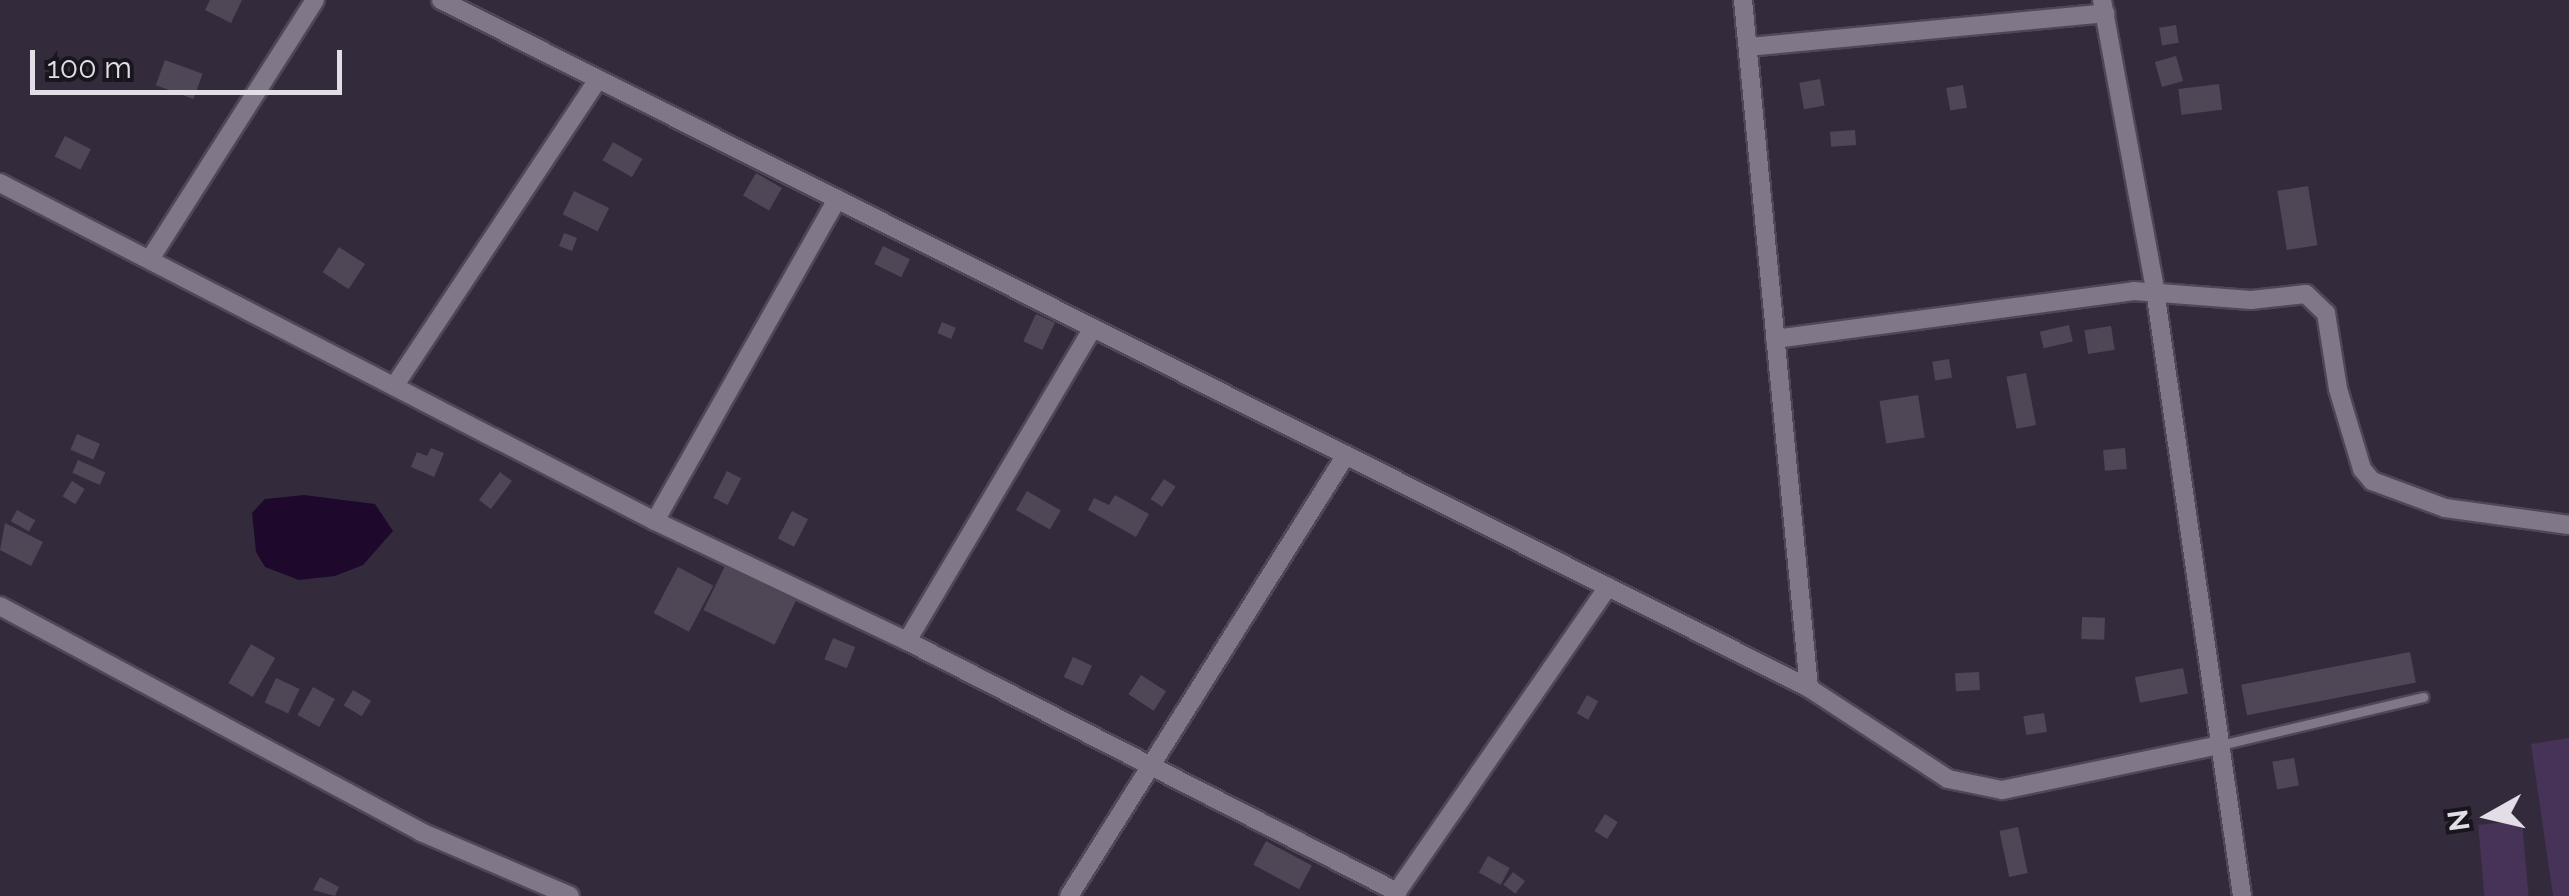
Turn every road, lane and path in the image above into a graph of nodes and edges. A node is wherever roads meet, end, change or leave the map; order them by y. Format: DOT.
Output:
graph roads {
  1 [pos="315,0"];
  2 [pos="442,0"];
  3 [pos="1743,0"];
  4 [pos="2103,7"];
  5 [pos="1748,47"];
  6 [pos="598,79"];
  7 [pos="0,183"];
  8 [pos="837,199"];
  9 [pos="150,260"];
  10 [pos="2154,290"];
  11 [pos="1093,328"];
  12 [pos="1775,339"];
  13 [pos="395,386"];
  14 [pos="1346,455"];
  15 [pos="655,521"];
  16 [pos="2569,525"];
  17 [pos="1608,587"];
  18 [pos="0,606"];
  19 [pos="907,641"];
  20 [pos="1809,688"];
  21 [pos="2422,697"];
  22 [pos="2220,745"];
  23 [pos="1156,768"];
  24 [pos="1396,894"];
  25 [pos="570,896"];
  26 [pos="1069,896"];
  27 [pos="2242,896"];
  1 -- 9 [label="street"];
  2 -- 6 [label="street"];
  3 -- 5 [label="street"];
  4 -- 5 [label="street"];
  4 -- 10 [label="street"];
  5 -- 12 [label="street"];
  6 -- 8 [label="street"];
  6 -- 13 [label="street"];
  7 -- 9 [label="street"];
  8 -- 11 [label="street"];
  8 -- 15 [label="street"];
  9 -- 13 [label="street"];
  10 -- 12 [label="street"];
  10 -- 16 [label="street"];
  10 -- 22 [label="street"];
  11 -- 14 [label="street"];
  11 -- 19 [label="street"];
  12 -- 20 [label="street"];
  13 -- 15 [label="street"];
  14 -- 17 [label="street"];
  14 -- 23 [label="street"];
  15 -- 19 [label="street"];
  17 -- 20 [label="street"];
  17 -- 24 [label="street"];
  18 -- 25 [label="street"];
  19 -- 23 [label="street"];
  20 -- 22 [label="street"];
  21 -- 22 [label="lane"];
  22 -- 27 [label="street"];
  23 -- 24 [label="street"];
  23 -- 26 [label="street"];
}
